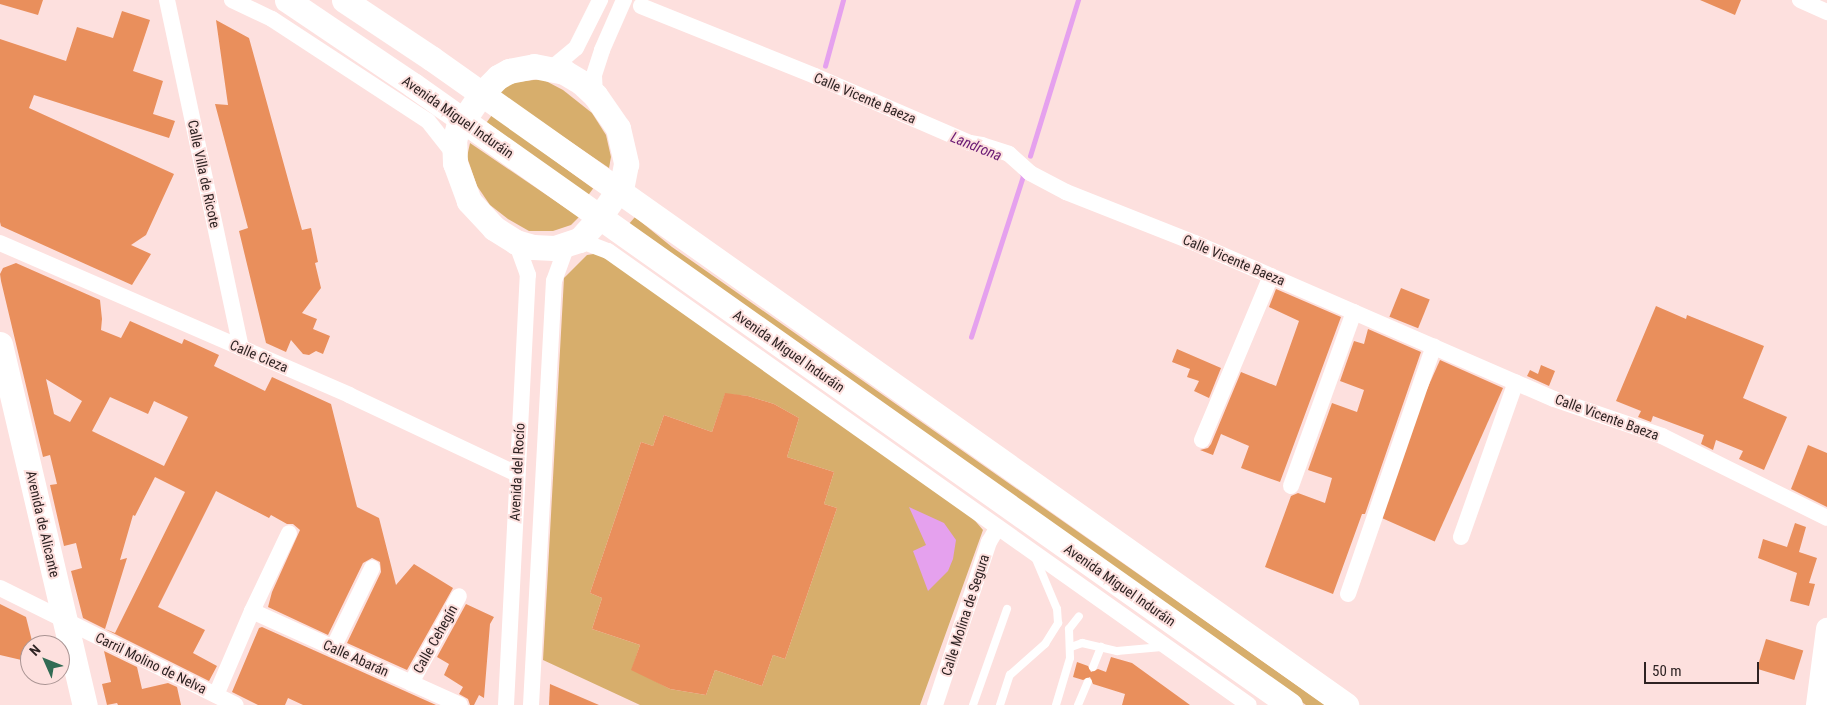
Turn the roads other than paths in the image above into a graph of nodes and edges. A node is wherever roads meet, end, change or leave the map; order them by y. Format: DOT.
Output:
graph roads {
  1 [pos="167,0"];
  2 [pos="232,0"];
  3 [pos="287,0"];
  4 [pos="344,0"];
  5 [pos="600,0"];
  6 [pos="624,0"];
  7 [pos="1800,0"];
  8 [pos="641,6"];
  9 [pos="1827,12"];
  10 [pos="552,68"];
  11 [pos="481,94"];
  12 [pos="596,95"];
  13 [pos="462,121"];
  14 [pos="454,154"];
  15 [pos="618,192"];
  16 [pos="600,217"];
  17 [pos="516,242"];
  18 [pos="0,243"];
  19 [pos="573,243"];
  20 [pos="1271,276"];
  21 [pos="1354,312"];
  22 [pos="0,344"];
  23 [pos="1434,346"];
  24 [pos="241,348"];
  25 [pos="1516,382"];
  26 [pos="1202,440"];
  27 [pos="517,474"];
  28 [pos="544,474"];
  29 [pos="1291,486"];
  30 [pos="1827,518"];
  31 [pos="998,527"];
  32 [pos="289,533"];
  33 [pos="1461,537"];
  34 [pos="1032,551"];
  35 [pos="372,568"];
  36 [pos="0,588"];
  37 [pos="1348,594"];
  38 [pos="459,596"];
  39 [pos="1007,609"];
  40 [pos="252,611"];
  41 [pos="1079,616"];
  42 [pos="65,620"];
  43 [pos="1827,629"];
  44 [pos="1166,646"];
  45 [pos="1071,647"];
  46 [pos="1101,647"];
  47 [pos="333,648"];
  48 [pos="1825,655"];
  49 [pos="1093,667"];
  50 [pos="1088,682"];
  51 [pos="411,683"];
  52 [pos="216,696"];
  53 [pos="86,705"];
  54 [pos="236,705"];
  55 [pos="460,705"];
  56 [pos="506,705"];
  57 [pos="530,705"];
  58 [pos="935,705"];
  59 [pos="973,705"];
  60 [pos="1000,705"];
  61 [pos="1056,705"];
  62 [pos="1078,705"];
  63 [pos="1249,705"];
  64 [pos="1290,705"];
  65 [pos="1346,705"];
  66 [pos="1817,705"];
  1 -- 24 [label="street, Calle Villa de Ricote"];
  2 -- 14 [label="street"];
  3 -- 13 [label="main road, Avenida Miguel Induráin"];
  4 -- 11 [label="main road"];
  5 -- 10 [label="street"];
  6 -- 12 [label="street"];
  7 -- 9 [label="street"];
  8 -- 20 [label="street, Calle Vicente Baeza"];
  10 -- 11 [label="main road"];
  10 -- 12 [label="main road"];
  11 -- 13 [label="main road"];
  11 -- 15 [label="main road"];
  12 -- 15 [label="main road"];
  13 -- 14 [label="main road"];
  13 -- 16 [label="main road, Avenida Miguel Induráin"];
  14 -- 17 [label="main road"];
  15 -- 16 [label="main road"];
  15 -- 65 [label="main road"];
  16 -- 19 [label="main road"];
  16 -- 64 [label="main road, Avenida Miguel Induráin"];
  17 -- 19 [label="main road"];
  17 -- 27 [label="street, Avenida del Rocío"];
  18 -- 24 [label="street, Calle Cieza"];
  19 -- 28 [label="street, Avenida del Rocío"];
  19 -- 31 [label="street"];
  20 -- 21 [label="street, Calle Vicente Baeza"];
  20 -- 26 [label="street"];
  21 -- 23 [label="street, Calle Vicente Baeza"];
  21 -- 29 [label="street"];
  22 -- 42 [label="main road, Avenida de Alicante"];
  23 -- 25 [label="street, Calle Vicente Baeza"];
  23 -- 37 [label="street"];
  24 -- 27 [label="street, Calle Cieza"];
  25 -- 30 [label="street, Calle Vicente Baeza"];
  25 -- 33 [label="street"];
  27 -- 28 [label="street"];
  27 -- 56 [label="street, Avenida del Rocío"];
  28 -- 57 [label="street, Avenida del Rocío"];
  31 -- 34 [label="street"];
  31 -- 58 [label="street, Calle Molina de Segura"];
  32 -- 40 [label="street"];
  34 -- 44 [label="street"];
  34 -- 60 [label="lane"];
  35 -- 47 [label="street"];
  36 -- 42 [label="street, Carril Molino de Nelva"];
  38 -- 51 [label="street, Calle Cehegín"];
  39 -- 59 [label="lane"];
  40 -- 47 [label="street, Calle Abarán"];
  40 -- 52 [label="street"];
  41 -- 45 [label="lane"];
  42 -- 52 [label="street, Carril Molino de Nelva"];
  42 -- 53 [label="main road, Avenida de Alicante"];
  43 -- 48 [label="main road"];
  44 -- 46 [label="lane"];
  44 -- 63 [label="street"];
  45 -- 46 [label="lane"];
  45 -- 61 [label="lane"];
  46 -- 49 [label="lane"];
  47 -- 51 [label="street, Calle Abarán"];
  48 -- 66 [label="main road"];
  50 -- 62 [label="lane"];
  51 -- 55 [label="street, Calle Abarán"];
  52 -- 54 [label="street, Carril Molino de Nelva"];
}
